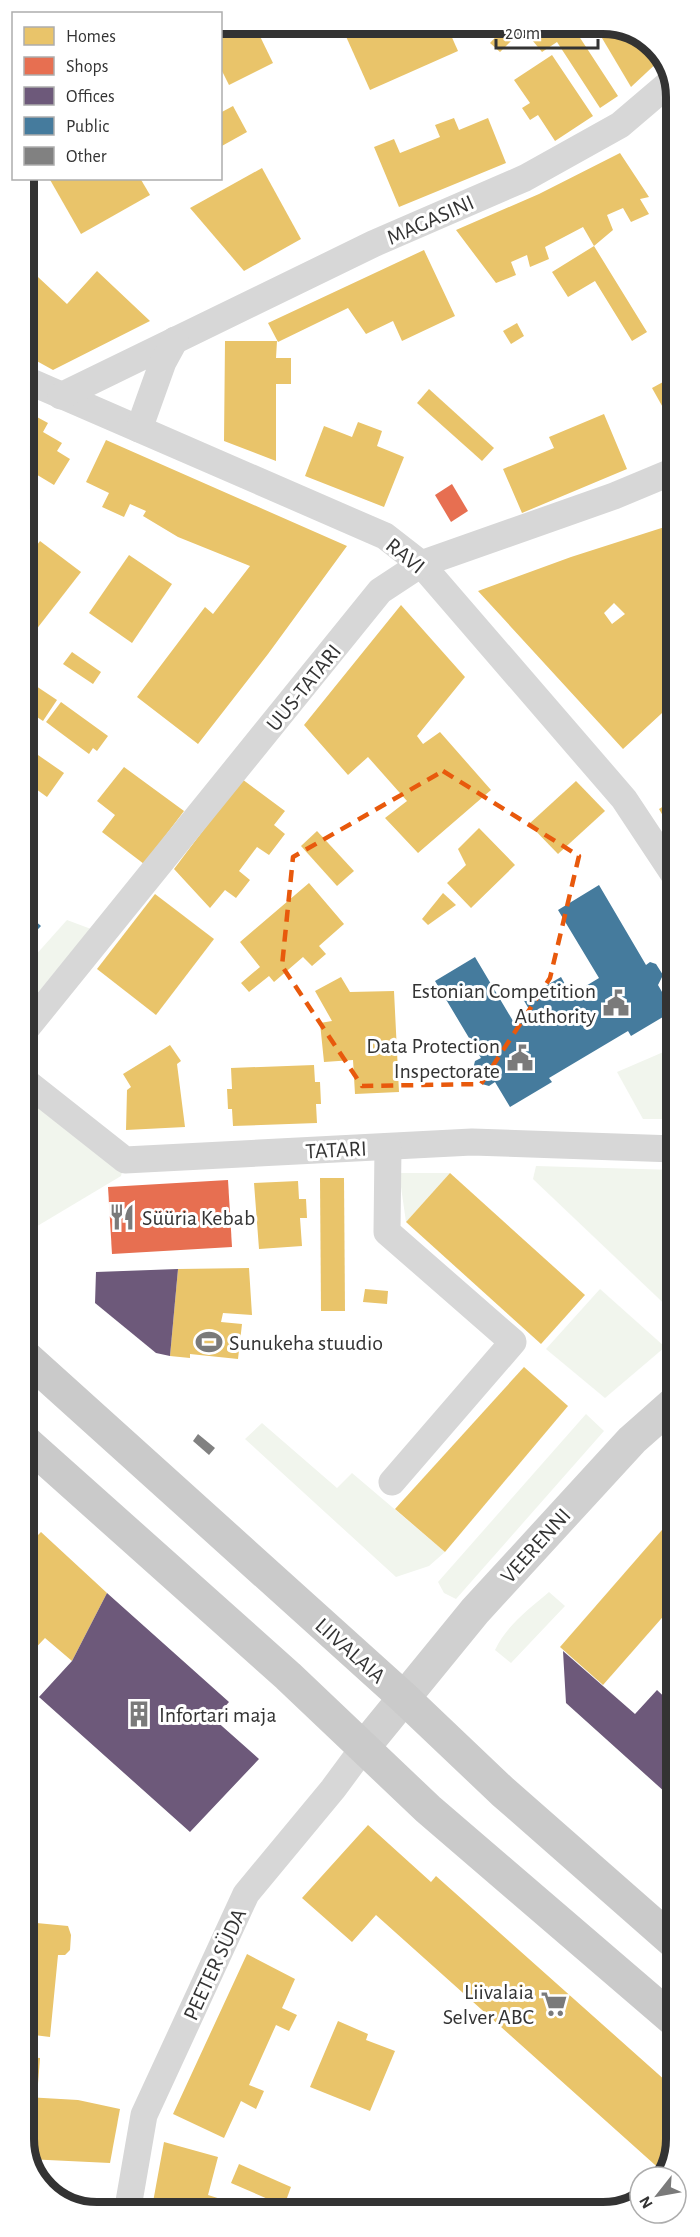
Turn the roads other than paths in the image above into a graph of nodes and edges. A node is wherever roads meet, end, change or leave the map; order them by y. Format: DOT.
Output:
graph roads {
  1 [pos="664,87"];
  2 [pos="175,340"];
  3 [pos="34,384"];
  4 [pos="61,396"];
  5 [pos="139,429"];
  6 [pos="666,474"];
  7 [pos="421,564"];
  8 [pos="666,862"];
  9 [pos="34,1019"];
  10 [pos="34,1088"];
  11 [pos="388,1146"];
  12 [pos="666,1149"];
  13 [pos="34,1365"];
  14 [pos="666,1410"];
  15 [pos="34,1449"];
  16 [pos="392,1482"];
  17 [pos="403,1697"];
  18 [pos="364,1748"];
  19 [pos="666,1935"];
  20 [pos="666,2013"];
  21 [pos="128,2202"];
  1 -- 2 [label="street, MAGASINI"];
  2 -- 4 [label="street, MAGASINI"];
  2 -- 5 [label="street"];
  3 -- 4 [label="street, RAVI"];
  4 -- 5 [label="street, RAVI"];
  5 -- 7 [label="street, RAVI"];
  6 -- 7 [label="street, UUS-TATARI"];
  7 -- 8 [label="street, RAVI"];
  7 -- 9 [label="street, UUS-TATARI"];
  10 -- 11 [label="street, TATARI"];
  11 -- 12 [label="street, TATARI"];
  11 -- 16 [label="street"];
  13 -- 17 [label="main road, LIIVALAIA"];
  14 -- 17 [label="street, VEERENNI"];
  15 -- 18 [label="main road"];
  17 -- 18 [label="street, VEERENNI"];
  17 -- 19 [label="main road, LIIVALAIA"];
  18 -- 20 [label="main road"];
  18 -- 21 [label="street, PEETER SÜDA"];
}
